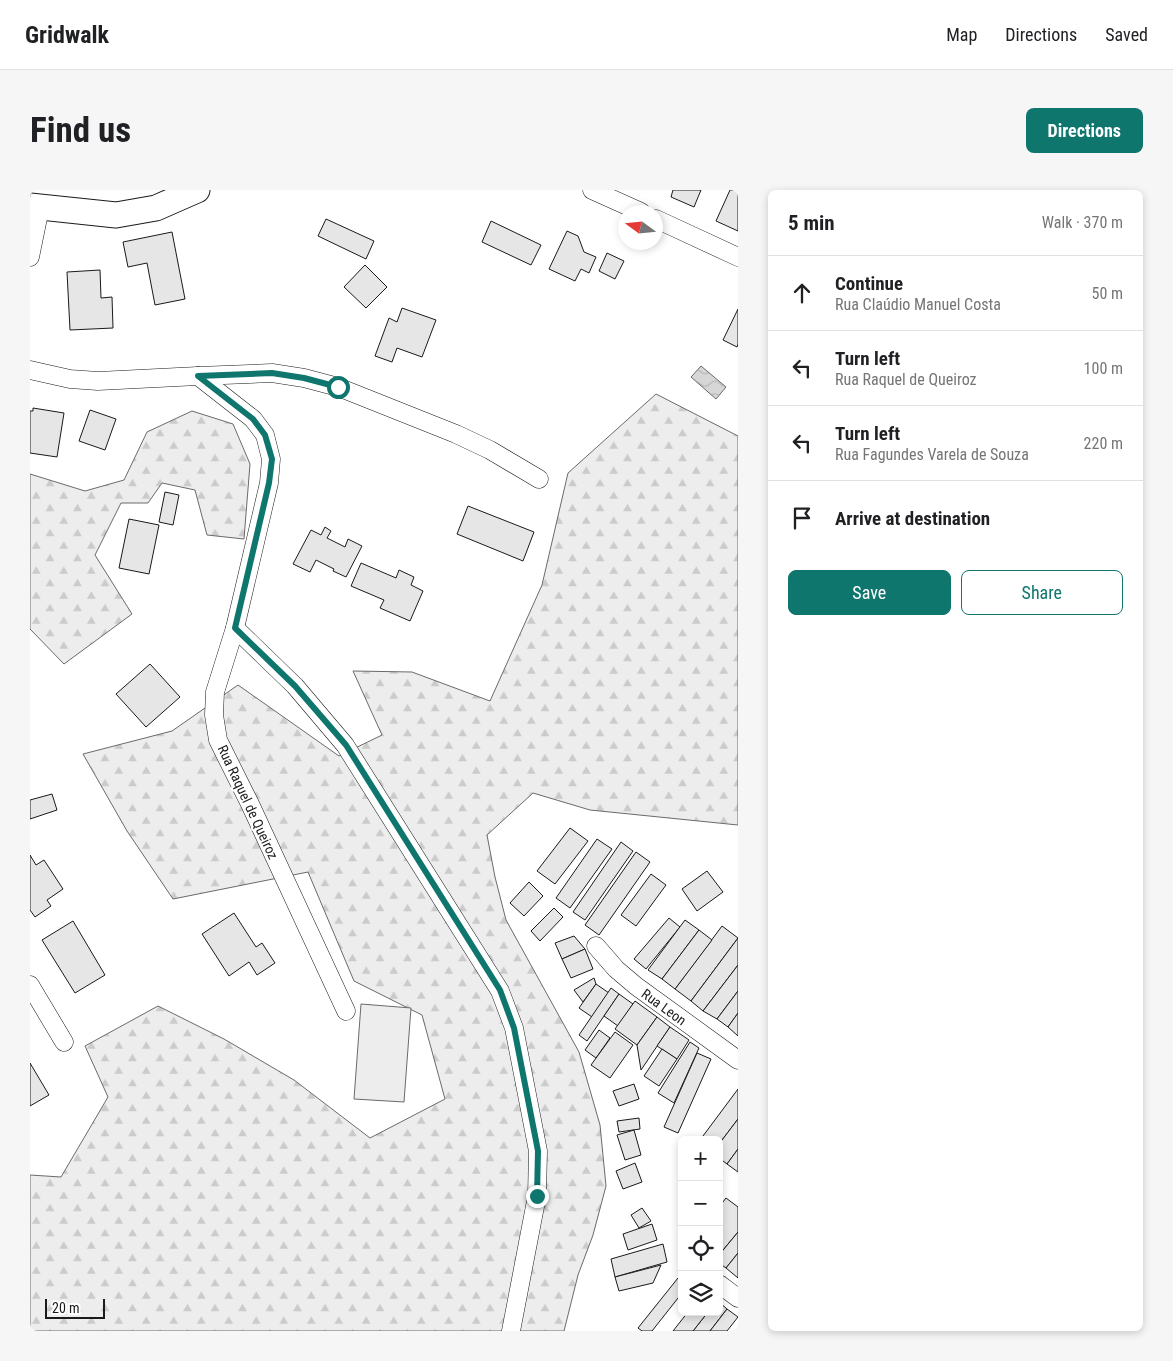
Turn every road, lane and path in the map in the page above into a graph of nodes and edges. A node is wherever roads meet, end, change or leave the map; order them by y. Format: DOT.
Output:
graph roads {
  1 [pos="197,190"];
  2 [pos="592,190"];
  3 [pos="625,205"];
  4 [pos="35,207"];
  5 [pos="663,222"];
  6 [pos="30,257"];
  7 [pos="738,257"];
  8 [pos="30,370"];
  9 [pos="198,376"];
  10 [pos="540,479"];
  11 [pos="235,628"];
  12 [pos="596,946"];
  13 [pos="30,985"];
  14 [pos="346,1012"];
  15 [pos="64,1042"];
  16 [pos="738,1060"];
  17 [pos="723,1287"];
  18 [pos="738,1298"];
  19 [pos="511,1331"];
  1 -- 4 [label="street"];
  2 -- 3 [label="street"];
  4 -- 6 [label="street"];
  5 -- 7 [label="street"];
  8 -- 9 [label="street"];
  9 -- 10 [label="street"];
  9 -- 11 [label="street, Rua Raquel de Queiroz"];
  11 -- 14 [label="street, Rua Raquel de Queiroz"];
  11 -- 19 [label="street"];
  12 -- 16 [label="street, Rua Leon"];
  13 -- 15 [label="street"];
  17 -- 18 [label="street"];
}
